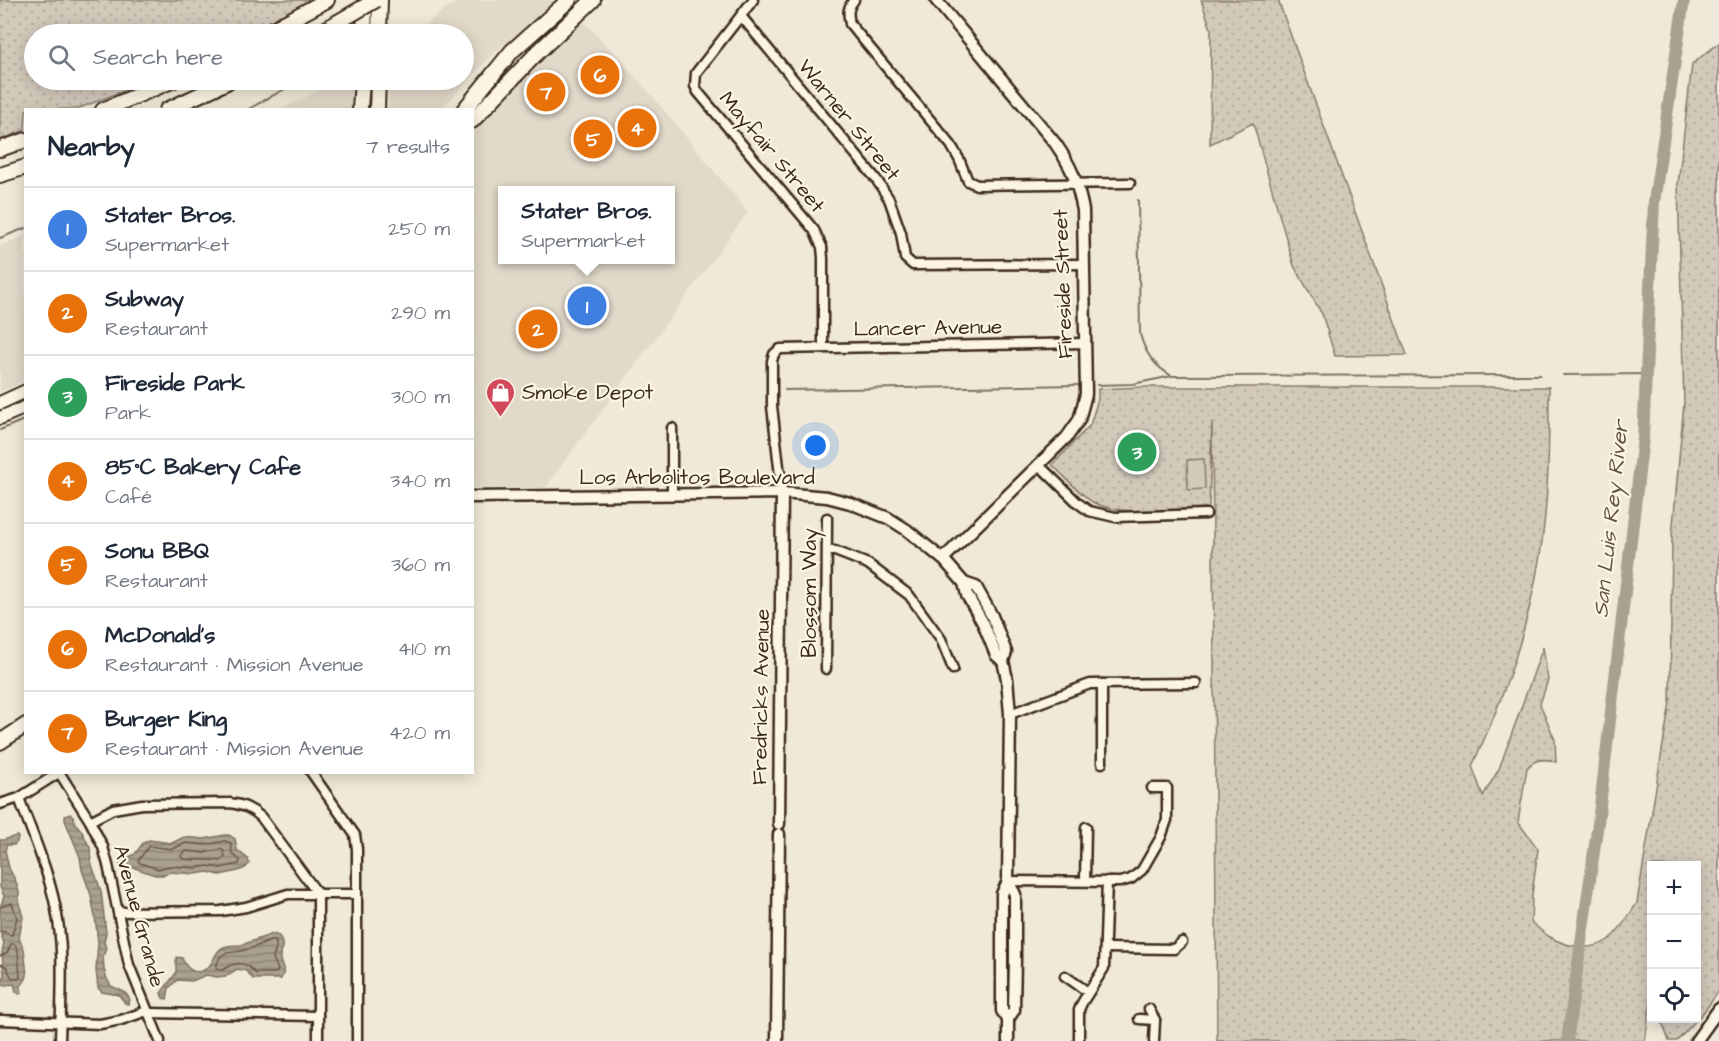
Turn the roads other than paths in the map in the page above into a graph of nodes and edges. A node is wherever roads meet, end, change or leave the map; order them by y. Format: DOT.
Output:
graph roads {
  1 [pos="327,0"];
  2 [pos="365,0"];
  3 [pos="378,0"];
  4 [pos="592,0"];
  5 [pos="753,0"];
  6 [pos="854,0"];
  7 [pos="936,0"];
  8 [pos="566,3"];
  9 [pos="741,15"];
  10 [pos="283,24"];
  11 [pos="335,24"];
  12 [pos="364,24"];
  13 [pos="379,24"];
  14 [pos="512,51"];
  15 [pos="537,53"];
  16 [pos="150,90"];
  17 [pos="210,90"];
  18 [pos="361,90"];
  19 [pos="378,90"];
  20 [pos="497,93"];
  21 [pos="476,94"];
  22 [pos="108,108"];
  23 [pos="171,108"];
  24 [pos="360,108"];
  25 [pos="377,108"];
  26 [pos="466,108"];
  27 [pos="473,108"];
  28 [pos="474,119"];
  29 [pos="24,141"];
  30 [pos="0,149"];
  31 [pos="24,168"];
  32 [pos="0,175"];
  33 [pos="1130,183"];
  34 [pos="1078,184"];
  35 [pos="1083,264"];
  36 [pos="1085,343"];
  37 [pos="823,348"];
  38 [pos="774,354"];
  39 [pos="24,392"];
  40 [pos="0,403"];
  41 [pos="24,408"];
  42 [pos="0,418"];
  43 [pos="672,428"];
  44 [pos="1038,464"];
  45 [pos="782,493"];
  46 [pos="672,494"];
  47 [pos="474,497"];
  48 [pos="1206,514"];
  49 [pos="827,518"];
  50 [pos="828,551"];
  51 [pos="943,559"];
  52 [pos="826,669"];
  53 [pos="953,669"];
  54 [pos="1196,683"];
  55 [pos="1102,684"];
  56 [pos="1010,714"];
  57 [pos="24,726"];
  58 [pos="0,742"];
  59 [pos="1102,763"];
  60 [pos="57,774"];
  61 [pos="60,774"];
  62 [pos="312,774"];
  63 [pos="1152,789"];
  64 [pos="19,798"];
  65 [pos="0,804"];
  66 [pos="90,821"];
  67 [pos="1086,827"];
  68 [pos="1008,881"];
  69 [pos="1086,881"];
  70 [pos="1107,881"];
  71 [pos="318,894"];
  72 [pos="353,894"];
  73 [pos="118,912"];
  74 [pos="1182,942"];
  75 [pos="1105,948"];
  76 [pos="1065,976"];
  77 [pos="1088,992"];
  78 [pos="1149,1009"];
  79 [pos="1719,1009"];
  80 [pos="147,1012"];
  81 [pos="318,1016"];
  82 [pos="1139,1019"];
  83 [pos="0,1020"];
  84 [pos="1155,1020"];
  85 [pos="61,1023"];
  86 [pos="60,1041"];
  87 [pos="160,1041"];
  88 [pos="318,1041"];
  89 [pos="357,1041"];
  90 [pos="777,1041"];
  91 [pos="1008,1041"];
  92 [pos="1078,1041"];
  93 [pos="1154,1041"];
  94 [pos="1696,1041"];
  1 -- 10 [label="main road"];
  2 -- 12 [label="main road"];
  3 -- 11 [label="main road, bridge"];
  3 -- 13 [label="main road"];
  4 -- 15 [label="main road"];
  5 -- 9 [label="street, Mayfair Street"];
  6 -- 34 [label="street"];
  7 -- 34 [label="street, Fireside Street"];
  8 -- 14 [label="main road"];
  8 -- 15 [label="main road"];
  9 -- 35 [label="street, Warner Street"];
  9 -- 37 [label="street, Mayfair Street"];
  14 -- 20 [label="main road"];
  14 -- 21 [label="main road"];
  15 -- 20 [label="main road"];
  16 -- 22 [label="main road"];
  17 -- 23 [label="main road"];
  18 -- 24 [label="main road"];
  19 -- 25 [label="main road"];
  20 -- 28 [label="main road"];
  21 -- 26 [label="main road"];
  21 -- 27 [label="main road"];
  29 -- 30 [label="main road"];
  31 -- 32 [label="main road"];
  33 -- 34 [label="street"];
  34 -- 35 [label="street, Fireside Street"];
  35 -- 36 [label="street, Fireside Street"];
  36 -- 37 [label="street, Lancer Avenue"];
  36 -- 44 [label="street, Fireside Street"];
  37 -- 38 [label="street, Lancer Avenue"];
  38 -- 45 [label="street, Fredricks Avenue"];
  39 -- 40 [label="main road"];
  41 -- 42 [label="main road"];
  43 -- 46 [label="street"];
  44 -- 48 [label="street"];
  44 -- 51 [label="street, Fireside Street"];
  45 -- 46 [label="street, Los Arbolitos Boulevard"];
  45 -- 51 [label="street, Los Arbolitos Boulevard"];
  45 -- 90 [label="street, Fredricks Avenue"];
  46 -- 47 [label="street, Los Arbolitos Boulevard"];
  49 -- 50 [label="street, Blossom Way"];
  50 -- 52 [label="street, Blossom Way"];
  50 -- 53 [label="street"];
  51 -- 56 [label="street, Los Arbolitos Boulevard"];
  54 -- 55 [label="street"];
  55 -- 56 [label="street"];
  55 -- 59 [label="street"];
  56 -- 68 [label="street, Los Arbolitos Boulevard"];
  57 -- 58 [label="main road"];
  60 -- 64 [label="street"];
  61 -- 66 [label="street, Avenue Grande"];
  62 -- 72 [label="street"];
  63 -- 70 [label="street"];
  64 -- 65 [label="street"];
  64 -- 85 [label="street"];
  66 -- 71 [label="street"];
  66 -- 73 [label="street, Avenue Grande"];
  67 -- 69 [label="street"];
  68 -- 69 [label="street"];
  68 -- 91 [label="street, Los Arbolitos Boulevard"];
  69 -- 70 [label="street"];
  70 -- 75 [label="street"];
  71 -- 72 [label="street"];
  71 -- 73 [label="street"];
  71 -- 81 [label="street"];
  72 -- 89 [label="street"];
  73 -- 80 [label="street, Avenue Grande"];
  74 -- 75 [label="street"];
  75 -- 77 [label="street"];
  76 -- 77 [label="street"];
  77 -- 92 [label="street"];
  78 -- 84 [label="street"];
  79 -- 94 [label="street"];
  80 -- 81 [label="street"];
  80 -- 85 [label="street"];
  80 -- 87 [label="street, Avenue Grande"];
  81 -- 88 [label="street"];
  82 -- 84 [label="street"];
  83 -- 85 [label="street"];
  84 -- 93 [label="street"];
  85 -- 86 [label="street"];
}
